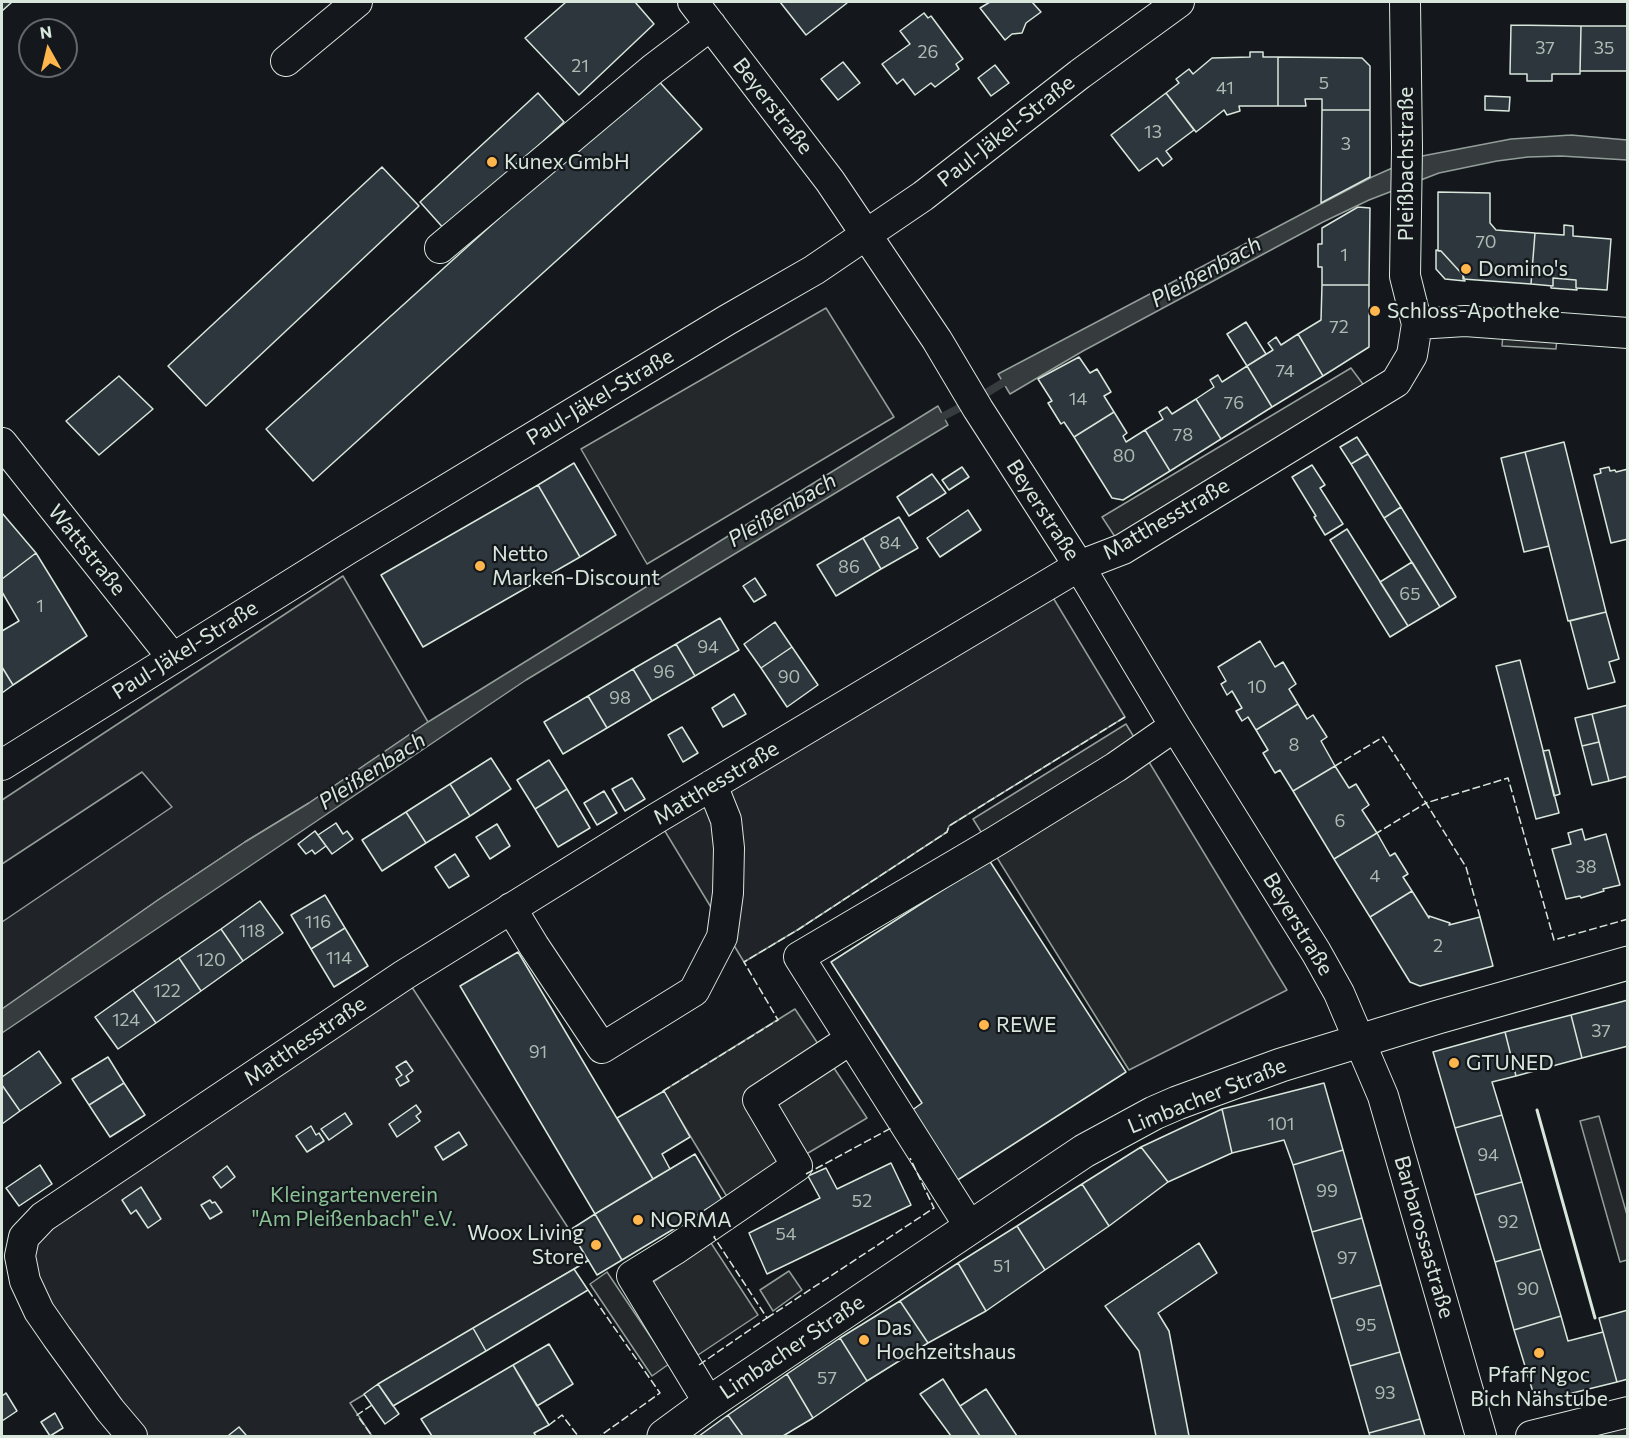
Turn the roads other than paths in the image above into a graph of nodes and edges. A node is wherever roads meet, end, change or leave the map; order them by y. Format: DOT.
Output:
graph roads {
  1 [pos="357,2"];
  2 [pos="693,2"];
  3 [pos="1179,2"];
  4 [pos="1406,2"];
  5 [pos="711,25"];
  6 [pos="286,61"];
  7 [pos="866,234"];
  8 [pos="440,249"];
  9 [pos="1417,324"];
  10 [pos="1628,333"];
  11 [pos="2,443"];
  12 [pos="1079,566"];
  13 [pos="172,657"];
  14 [pos="1175,726"];
  15 [pos="2,765"];
  16 [pos="712,785"];
  17 [pos="512,908"];
  18 [pos="1628,963"];
  19 [pos="851,1039"];
  20 [pos="1358,1041"];
  21 [pos="970,1227"];
  22 [pos="703,1392"];
  23 [pos="1628,1412"];
  24 [pos="132,1437"];
  25 [pos="664,1437"];
  26 [pos="1481,1437"];
  27 [pos="1531,1437"];
  1 -- 6 [label="street"];
  2 -- 5 [label="street, Beyerstraße"];
  3 -- 7 [label="street, Paul-Jäkel-Straße"];
  4 -- 9 [label="street, Pleißbachstraße"];
  5 -- 7 [label="street, Beyerstraße"];
  5 -- 8 [label="street"];
  7 -- 12 [label="street, Beyerstraße"];
  7 -- 13 [label="street, Paul-Jäkel-Straße"];
  9 -- 10 [label="street"];
  9 -- 12 [label="street, Matthesstraße"];
  11 -- 13 [label="street, Wattstraße"];
  12 -- 14 [label="street, Beyerstraße"];
  12 -- 16 [label="street, Matthesstraße"];
  13 -- 15 [label="street, Paul-Jäkel-Straße"];
  14 -- 19 [label="street"];
  14 -- 20 [label="street, Beyerstraße"];
  16 -- 17 [label="street, Matthesstraße"];
  16 -- 17 [label="street"];
  17 -- 24 [label="street, Matthesstraße"];
  18 -- 20 [label="main road, Limbacher Straße"];
  19 -- 21 [label="street"];
  19 -- 22 [label="street"];
  20 -- 21 [label="main road, Limbacher Straße"];
  20 -- 26 [label="street, Barbarossastraße"];
  21 -- 22 [label="main road, Limbacher Straße"];
  22 -- 25 [label="main road, Limbacher Straße"];
  23 -- 27 [label="street"];
}
